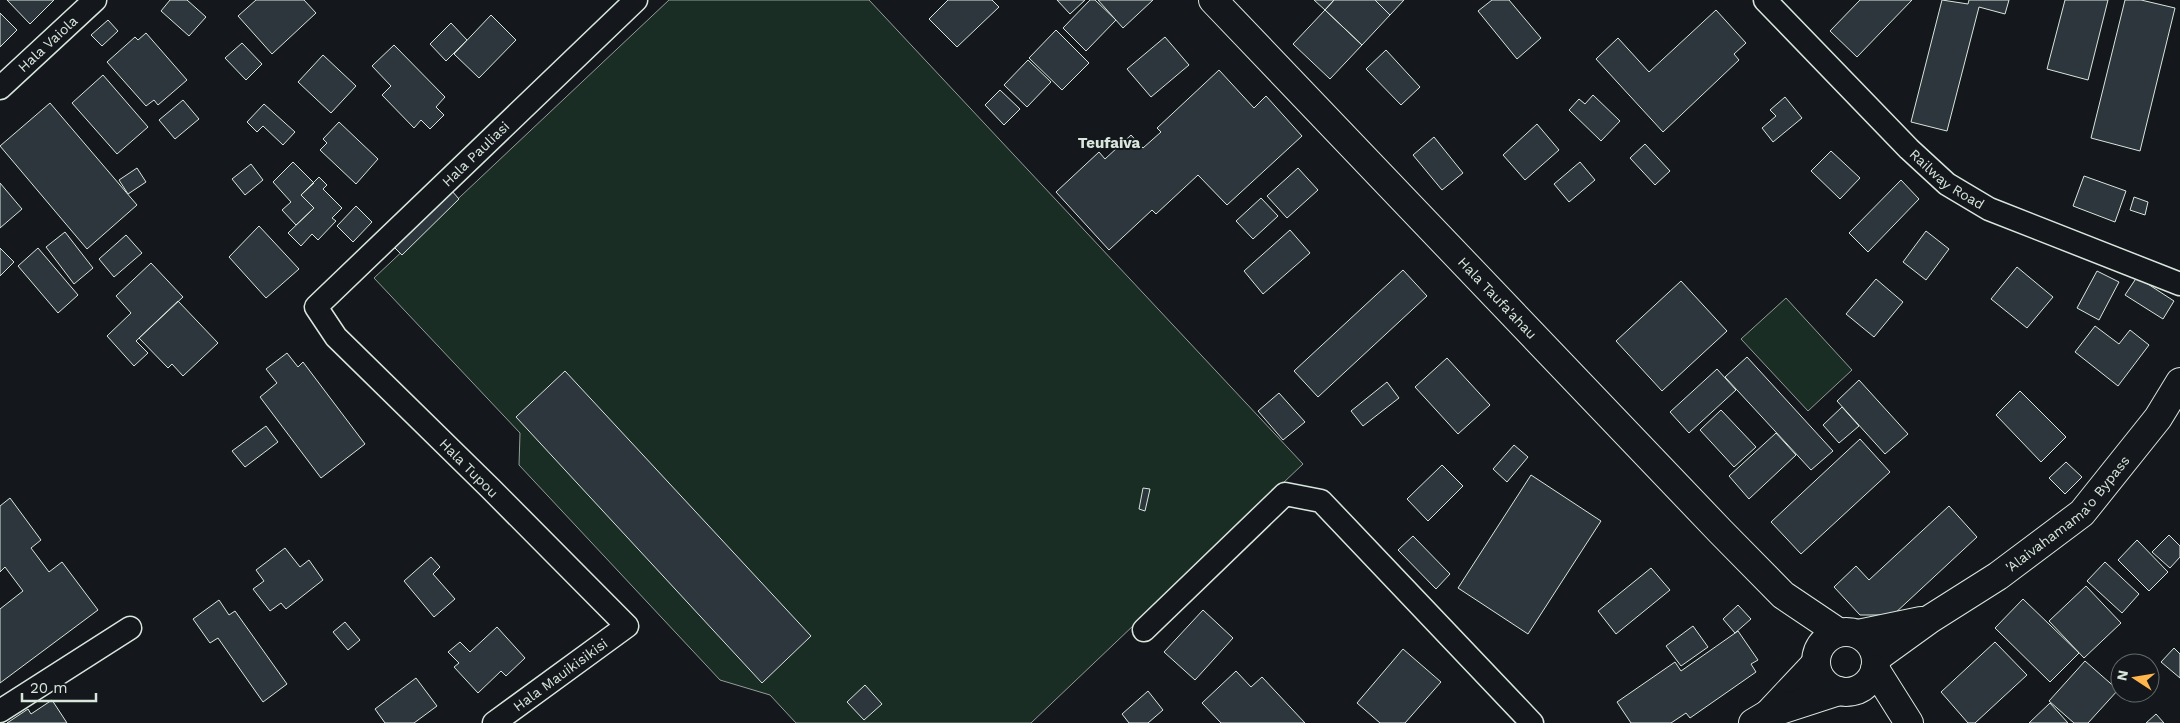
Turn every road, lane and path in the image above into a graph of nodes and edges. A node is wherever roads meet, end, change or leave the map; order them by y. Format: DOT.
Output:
graph roads {
  1 [pos="95,0"];
  2 [pos="636,0"];
  3 [pos="1213,0"];
  4 [pos="1765,0"];
  5 [pos="0,88"];
  6 [pos="2180,284"];
  7 [pos="316,307"];
  8 [pos="2180,382"];
  9 [pos="1784,594"];
  10 [pos="1930,619"];
  11 [pos="627,626"];
  12 [pos="130,628"];
  13 [pos="1144,630"];
  14 [pos="1848,633"];
  15 [pos="1816,658"];
  16 [pos="1876,663"];
  17 [pos="1848,691"];
  18 [pos="0,710"];
  19 [pos="1760,719"];
  20 [pos="494,723"];
  21 [pos="1532,723"];
  22 [pos="1900,723"];
  23 [pos="1909,723"];
  1 -- 5 [label="street, Hala Vaiola"];
  2 -- 7 [label="street, Hala Pauliasi"];
  3 -- 9 [label="main road, Hala Taufa'ahau"];
  4 -- 6 [label="street, Railway Road"];
  7 -- 11 [label="street, Hala Tupou"];
  8 -- 10 [label="main road, 'Alaivahamama'o Bypass"];
  9 -- 14 [label="main road, Hala Taufa'ahau"];
  9 -- 15 [label="main road, Hala Taufa'ahau"];
  10 -- 14 [label="main road, 'Alaivahamama'o Bypass"];
  10 -- 16 [label="main road, 'Alaivahamama'o Bypass"];
  11 -- 20 [label="street, Hala Mauikisikisi"];
  12 -- 18 [label="street"];
  13 -- 21 [label="street"];
  14 -- 15 [label="main road"];
  14 -- 16 [label="main road"];
  15 -- 17 [label="main road"];
  15 -- 19 [label="main road"];
  16 -- 17 [label="main road"];
  16 -- 23 [label="main road"];
  17 -- 19 [label="main road"];
  17 -- 22 [label="main road"];
}
